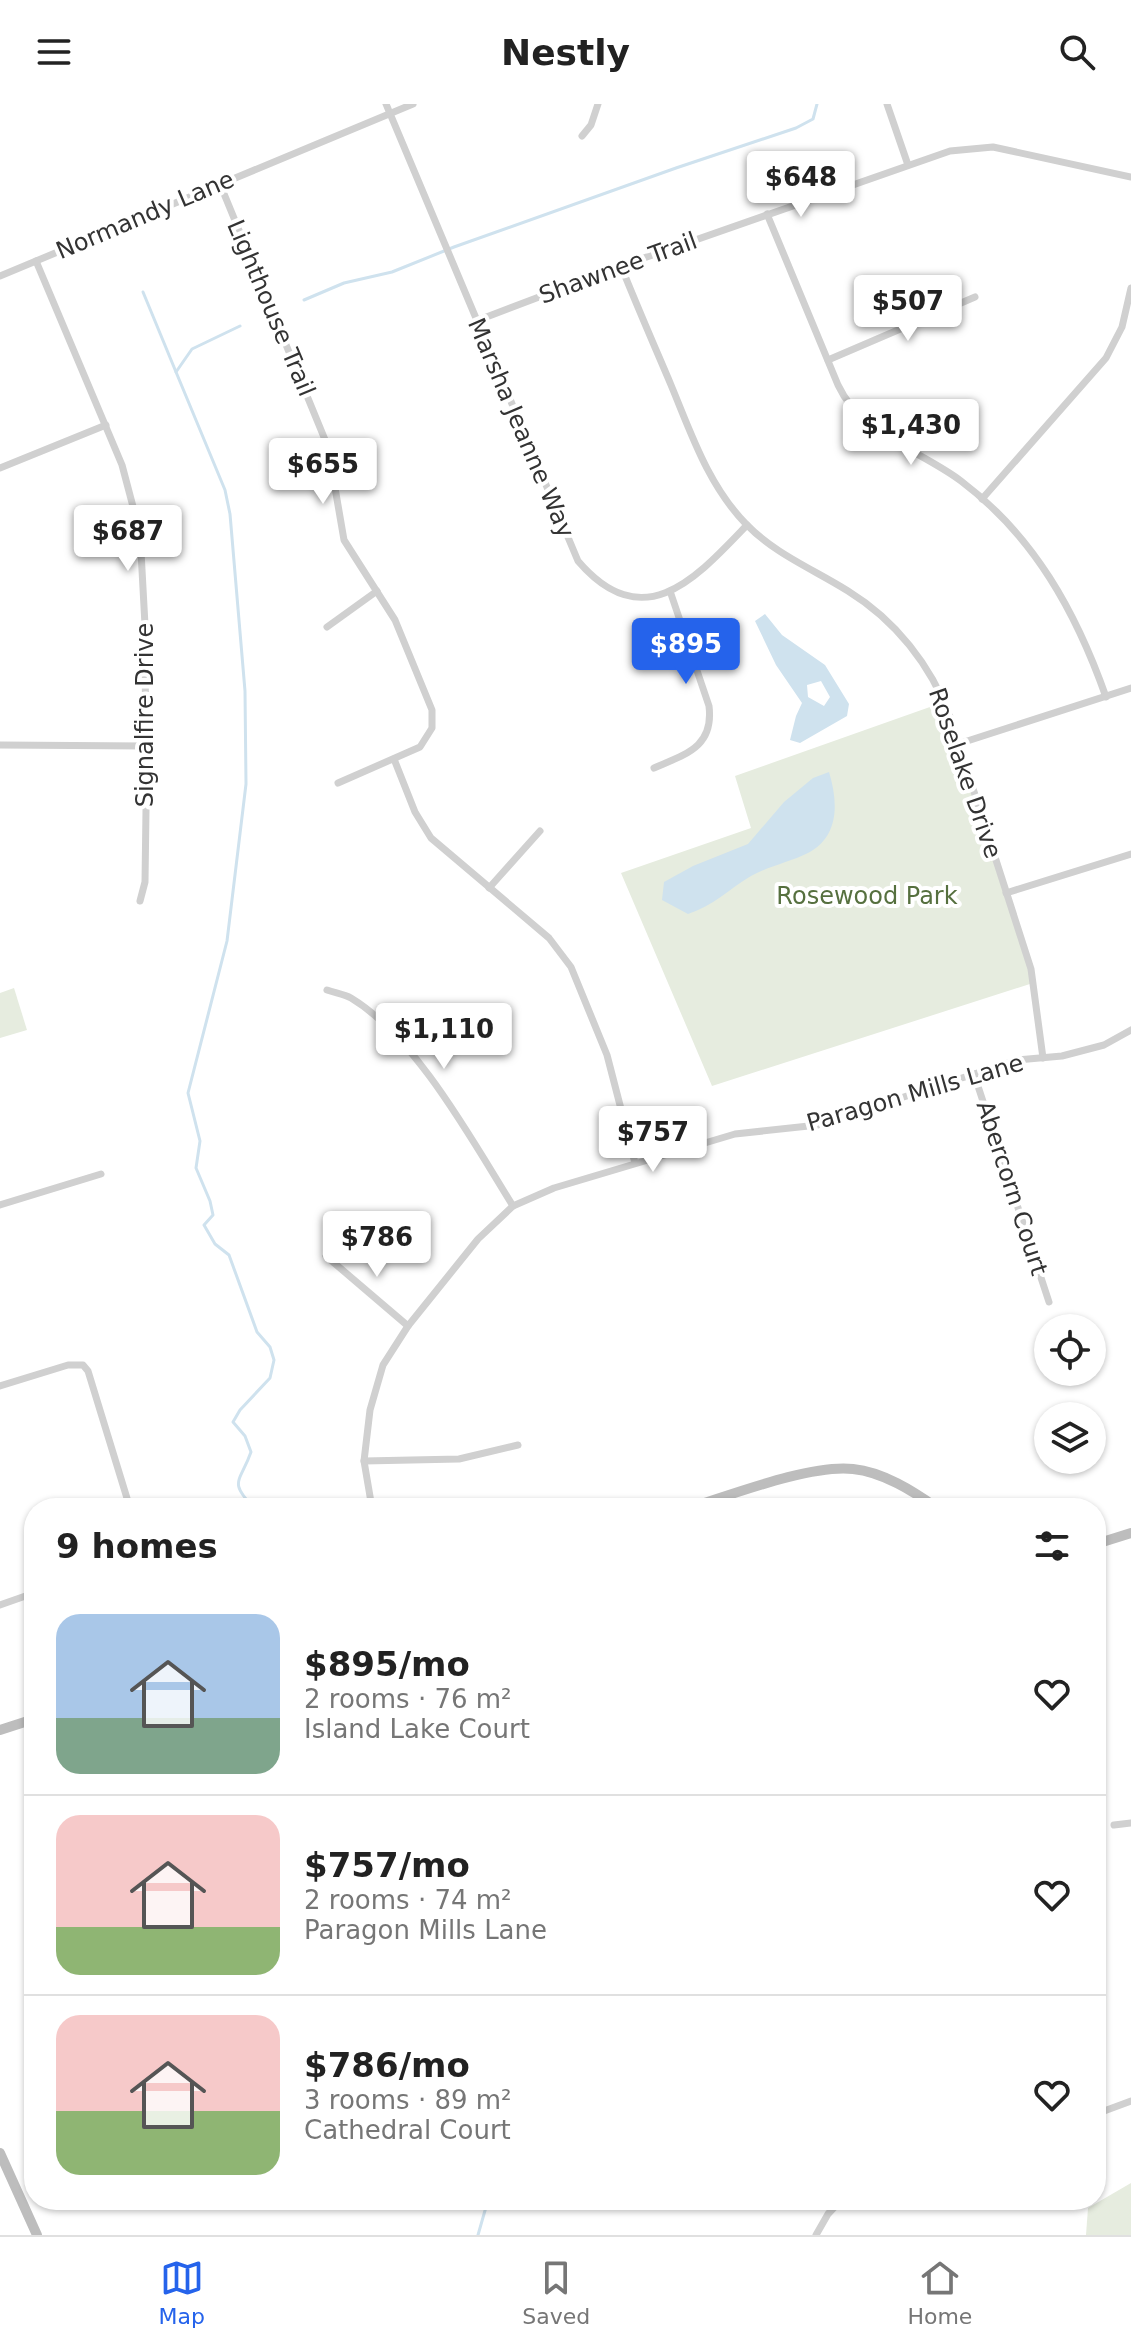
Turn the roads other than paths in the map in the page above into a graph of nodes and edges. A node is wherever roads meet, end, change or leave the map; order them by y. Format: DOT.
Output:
graph roads {
  1 [pos="386,104"];
  2 [pos="413,104"];
  3 [pos="598,104"];
  4 [pos="887,104"];
  5 [pos="390,113"];
  6 [pos="582,136"];
  7 [pos="908,165"];
  8 [pos="1131,177"];
  9 [pos="220,184"];
  10 [pos="767,214"];
  11 [pos="36,261"];
  12 [pos="621,266"];
  13 [pos="0,276"];
  14 [pos="1131,288"];
  15 [pos="975,297"];
  16 [pos="476,321"];
  17 [pos="1122,327"];
  18 [pos="1131,330"];
  19 [pos="828,360"];
  20 [pos="106,425"];
  21 [pos="0,468"];
  22 [pos="982,499"];
  23 [pos="747,525"];
  24 [pos="377,591"];
  25 [pos="670,591"];
  26 [pos="327,627"];
  27 [pos="1131,688"];
  28 [pos="1106,697"];
  29 [pos="958,744"];
  30 [pos="0,745"];
  31 [pos="145,746"];
  32 [pos="394,759"];
  33 [pos="654,768"];
  34 [pos="338,783"];
  35 [pos="540,831"];
  36 [pos="1131,854"];
  37 [pos="489,888"];
  38 [pos="1006,893"];
  39 [pos="140,901"];
  40 [pos="327,990"];
  41 [pos="1131,1030"];
  42 [pos="1043,1058"];
  43 [pos="974,1074"];
  44 [pos="635,1163"];
  45 [pos="101,1174"];
  46 [pos="0,1205"];
  47 [pos="513,1206"];
  48 [pos="326,1256"];
  49 [pos="1049,1302"];
  50 [pos="408,1326"];
  51 [pos="0,1386"];
  52 [pos="518,1445"];
  53 [pos="364,1461"];
  54 [pos="127,1498"];
  55 [pos="370,1498"];
  56 [pos="723,1498"];
  57 [pos="919,1498"];
  58 [pos="1131,1533"];
  59 [pos="1106,1541"];
  60 [pos="24,1597"];
  61 [pos="0,1605"];
  62 [pos="24,1722"];
  63 [pos="0,1730"];
  64 [pos="1131,1823"];
  65 [pos="1114,1825"];
  66 [pos="1131,2101"];
  67 [pos="1106,2110"];
  68 [pos="0,2153"];
  69 [pos="24,2206"];
  70 [pos="26,2210"];
  71 [pos="832,2210"];
  72 [pos="37,2235"];
  73 [pos="816,2235"];
  1 -- 5 [label="street, Marsha Jeanne Way"];
  2 -- 5 [label="street, Normandy Lane"];
  3 -- 6 [label="street"];
  4 -- 7 [label="street"];
  5 -- 9 [label="street, Normandy Lane"];
  5 -- 16 [label="street, Marsha Jeanne Way"];
  7 -- 8 [label="street, Shawnee Trail"];
  7 -- 10 [label="street, Shawnee Trail"];
  9 -- 11 [label="street, Normandy Lane"];
  9 -- 24 [label="street, Lighthouse Trail"];
  10 -- 12 [label="street, Shawnee Trail"];
  10 -- 19 [label="street"];
  11 -- 13 [label="street, Normandy Lane"];
  11 -- 20 [label="street, Signalfire Drive"];
  12 -- 16 [label="street, Shawnee Trail"];
  12 -- 23 [label="street, Roselake Drive"];
  14 -- 17 [label="street"];
  15 -- 19 [label="street"];
  16 -- 25 [label="street, Marsha Jeanne Way"];
  17 -- 18 [label="street"];
  17 -- 22 [label="street"];
  19 -- 22 [label="street"];
  20 -- 21 [label="street"];
  20 -- 31 [label="street, Signalfire Drive"];
  22 -- 28 [label="street"];
  23 -- 25 [label="street, Marsha Jeanne Way"];
  23 -- 29 [label="street, Roselake Drive"];
  24 -- 26 [label="street"];
  24 -- 32 [label="street, Lighthouse Trail"];
  25 -- 33 [label="street"];
  27 -- 28 [label="street"];
  28 -- 29 [label="street"];
  29 -- 38 [label="street, Roselake Drive"];
  30 -- 31 [label="street"];
  31 -- 39 [label="street, Signalfire Drive"];
  32 -- 34 [label="street, Lighthouse Trail"];
  32 -- 37 [label="street"];
  35 -- 37 [label="street"];
  36 -- 38 [label="street"];
  37 -- 44 [label="street"];
  38 -- 42 [label="street, Roselake Drive"];
  40 -- 47 [label="street"];
  41 -- 42 [label="street, Paragon Mills Lane"];
  42 -- 43 [label="street, Paragon Mills Lane"];
  43 -- 44 [label="street, Paragon Mills Lane"];
  43 -- 49 [label="street, Abercorn Court"];
  44 -- 47 [label="street, Paragon Mills Lane"];
  45 -- 46 [label="street"];
  47 -- 50 [label="street, Paragon Mills Lane"];
  48 -- 50 [label="street"];
  50 -- 53 [label="street, Paragon Mills Lane"];
  51 -- 54 [label="street"];
  52 -- 53 [label="street"];
  53 -- 55 [label="street, Paragon Mills Lane"];
  56 -- 57 [label="street"];
  58 -- 59 [label="street"];
  60 -- 61 [label="street"];
  62 -- 63 [label="street"];
  64 -- 65 [label="street"];
  66 -- 67 [label="street"];
  68 -- 69 [label="street"];
  70 -- 72 [label="street"];
  71 -- 73 [label="street"];
}
